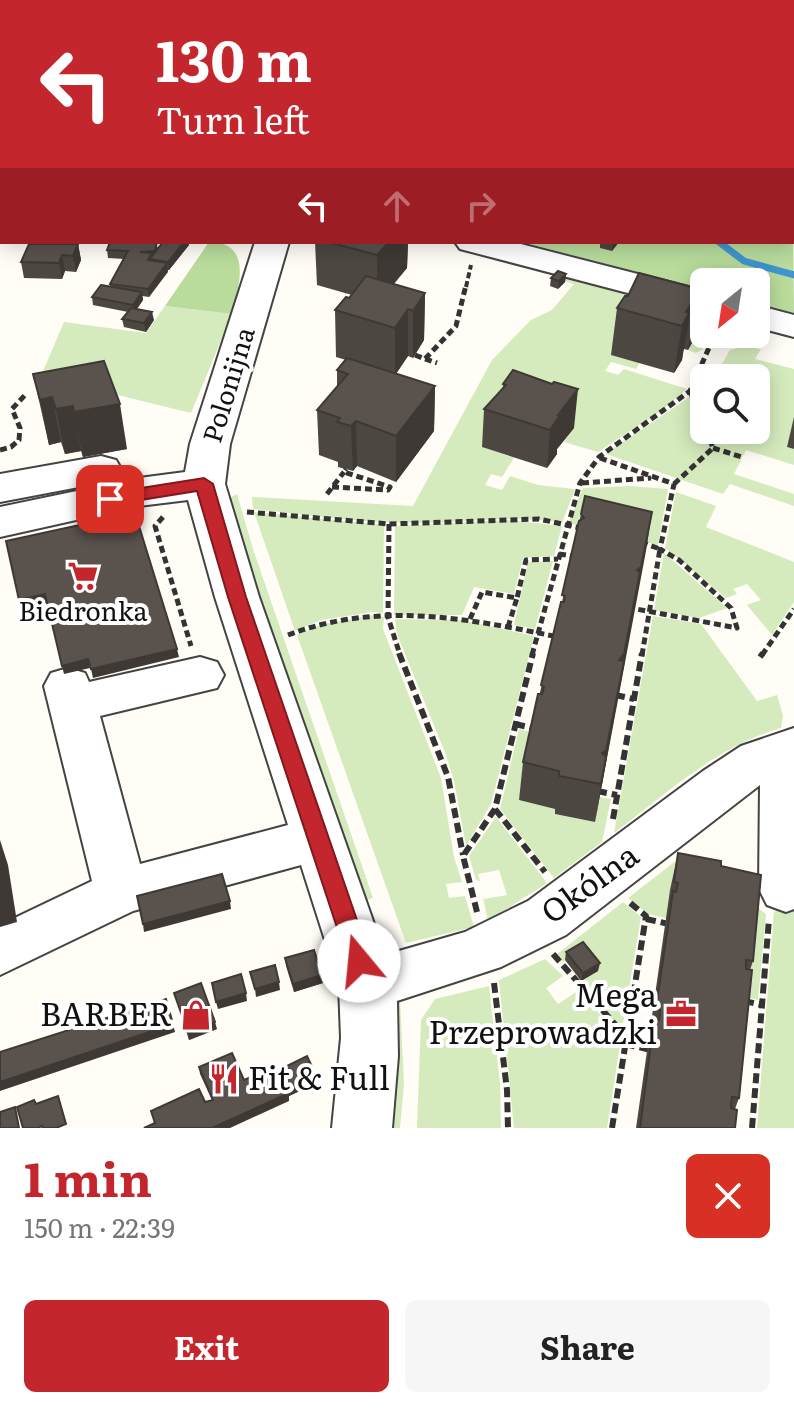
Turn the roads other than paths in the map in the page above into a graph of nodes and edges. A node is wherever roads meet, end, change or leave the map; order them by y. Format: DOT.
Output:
graph roads {
  1 [pos="271,244"];
  2 [pos="472,250"];
  3 [pos="690,299"];
  4 [pos="770,320"];
  5 [pos="794,326"];
  6 [pos="101,470"];
  7 [pos="188,496"];
  8 [pos="2,504"];
  9 [pos="200,675"];
  10 [pos="790,748"];
  11 [pos="320,838"];
  12 [pos="121,892"];
  13 [pos="778,900"];
  14 [pos="0,951"];
  15 [pos="367,984"];
  16 [pos="362,1128"];
  1 -- 7 [label="street, Polonijna"];
  2 -- 3 [label="street"];
  4 -- 5 [label="street"];
  6 -- 8 [label="street"];
  7 -- 8 [label="street"];
  7 -- 11 [label="street, Polonijna"];
  9 -- 12 [label="street"];
  10 -- 13 [label="street"];
  10 -- 15 [label="street, Okólna"];
  11 -- 12 [label="street"];
  11 -- 15 [label="street, Polonijna"];
  12 -- 14 [label="street"];
  15 -- 16 [label="street, Polonijna"];
}
